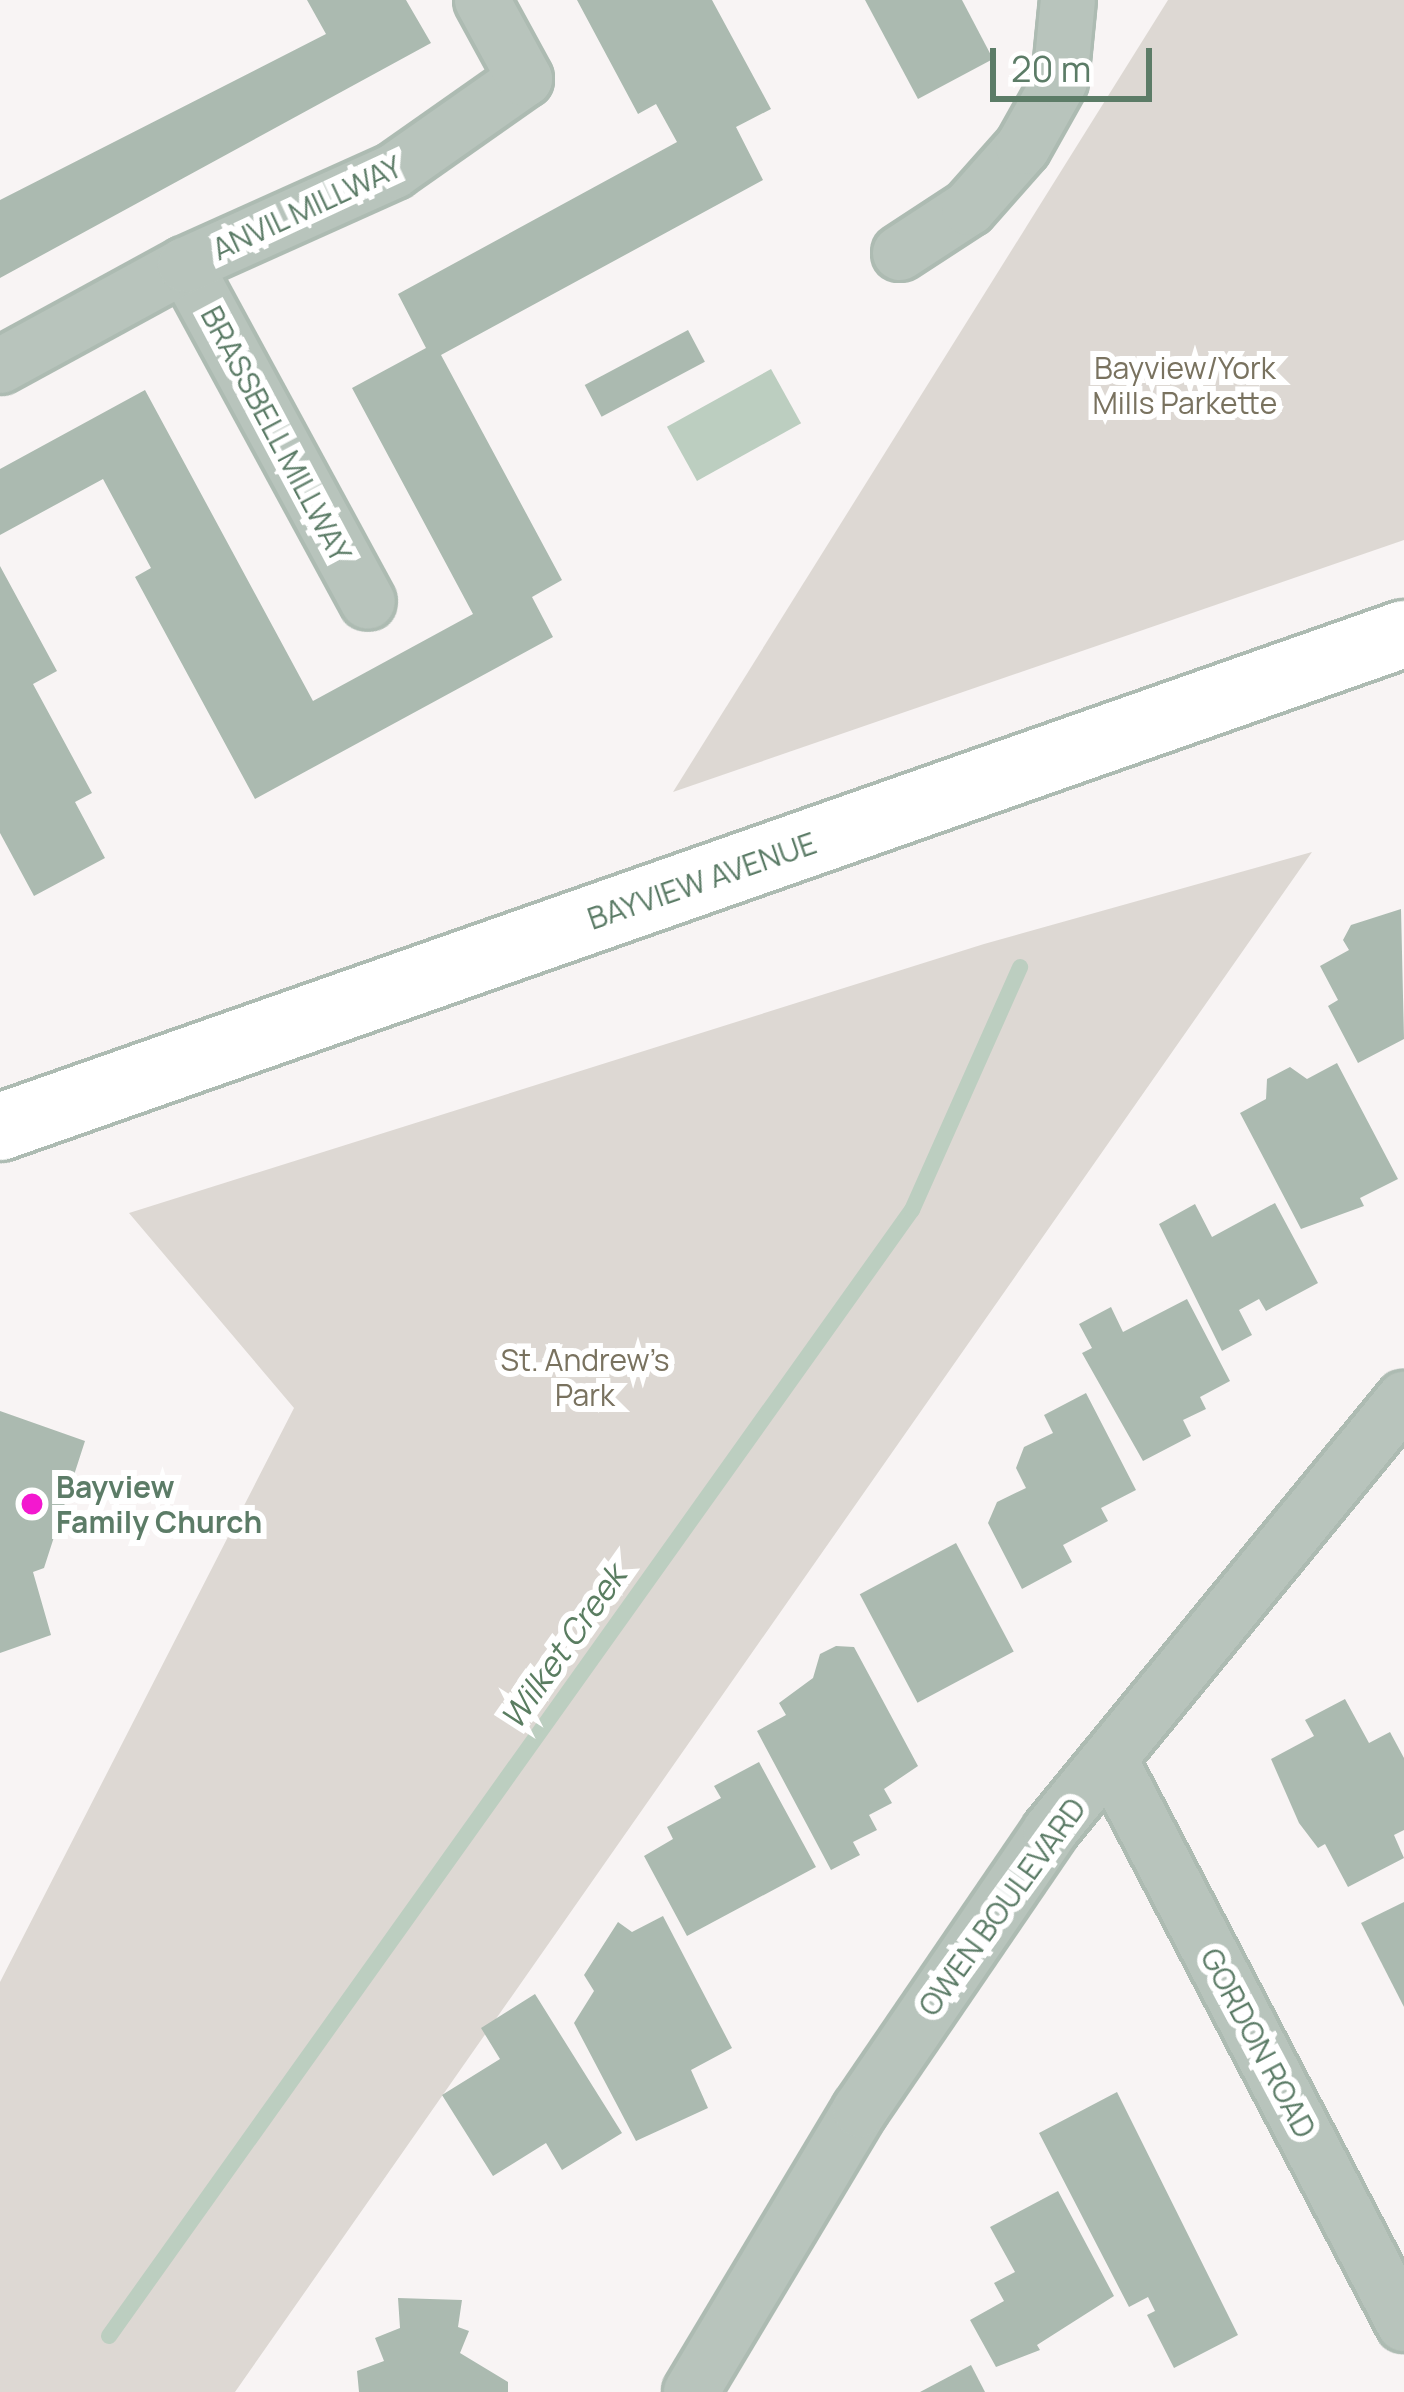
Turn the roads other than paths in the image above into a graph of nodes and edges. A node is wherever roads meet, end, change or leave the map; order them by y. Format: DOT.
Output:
graph roads {
  1 [pos="482,0"];
  2 [pos="1069,0"];
  3 [pos="900,253"];
  4 [pos="185,265"];
  5 [pos="0,365"];
  6 [pos="368,602"];
  7 [pos="1404,634"];
  8 [pos="2,1121"];
  9 [pos="1404,1399"];
  10 [pos="1111,1762"];
  11 [pos="1404,2324"];
  12 [pos="691,2392"];
  1 -- 4 [label="street, ANVIL MILLWAY"];
  2 -- 3 [label="street"];
  4 -- 5 [label="street, ANVIL MILLWAY"];
  4 -- 6 [label="street, BRASSBELL MILLWAY"];
  7 -- 8 [label="main road, BAYVIEW AVENUE"];
  9 -- 10 [label="street, OWEN BOULEVARD"];
  10 -- 11 [label="street, GORDON ROAD"];
  10 -- 12 [label="street, OWEN BOULEVARD"];
}
